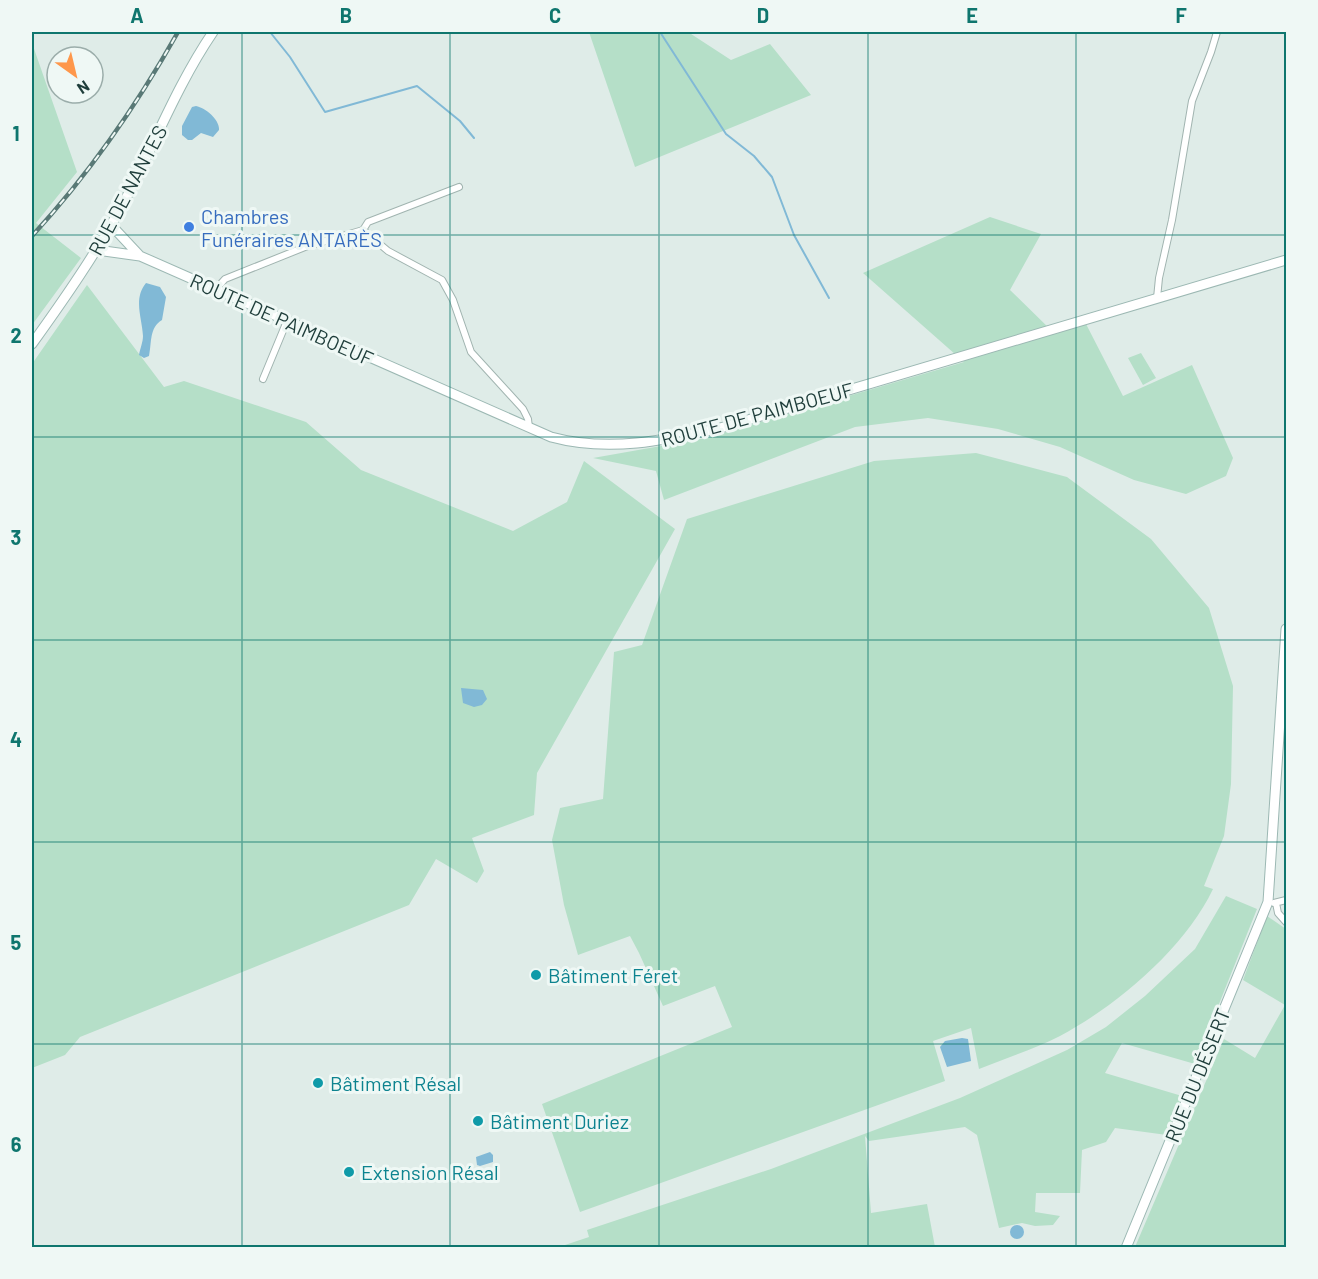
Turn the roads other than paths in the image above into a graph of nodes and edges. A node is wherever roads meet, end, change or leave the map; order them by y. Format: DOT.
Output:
graph roads {
  1 [pos="213,32"];
  2 [pos="1216,32"];
  3 [pos="459,187"];
  4 [pos="111,225"];
  5 [pos="363,230"];
  6 [pos="97,250"];
  7 [pos="140,256"];
  8 [pos="1287,260"];
  9 [pos="216,289"];
  10 [pos="1157,298"];
  11 [pos="287,321"];
  12 [pos="32,344"];
  13 [pos="263,379"];
  14 [pos="529,428"];
  15 [pos="1287,629"];
  16 [pos="1283,746"];
  17 [pos="1287,900"];
  18 [pos="1272,902"];
  19 [pos="1287,922"];
  20 [pos="1126,1248"];
  1 -- 4 [label="street, RUE DE NANTES"];
  2 -- 10 [label="street"];
  3 -- 5 [label="street"];
  4 -- 6 [label="street, RUE DE NANTES"];
  4 -- 7 [label="street, ROUTE DE PAIMBOEUF"];
  5 -- 9 [label="street"];
  5 -- 14 [label="street"];
  6 -- 7 [label="street, ROUTE DE PAIMBOEUF"];
  6 -- 12 [label="street, RUE DE NANTES"];
  7 -- 9 [label="street, ROUTE DE PAIMBOEUF"];
  8 -- 10 [label="street, ROUTE DE PAIMBOEUF"];
  9 -- 11 [label="street, ROUTE DE PAIMBOEUF"];
  10 -- 14 [label="street, ROUTE DE PAIMBOEUF"];
  11 -- 13 [label="street"];
  11 -- 14 [label="street, ROUTE DE PAIMBOEUF"];
  15 -- 16 [label="street, RUE DU DÉSERT"];
  16 -- 18 [label="street, RUE DU DÉSERT"];
  17 -- 18 [label="street"];
  18 -- 19 [label="street"];
  18 -- 20 [label="street, RUE DU DÉSERT"];
}
